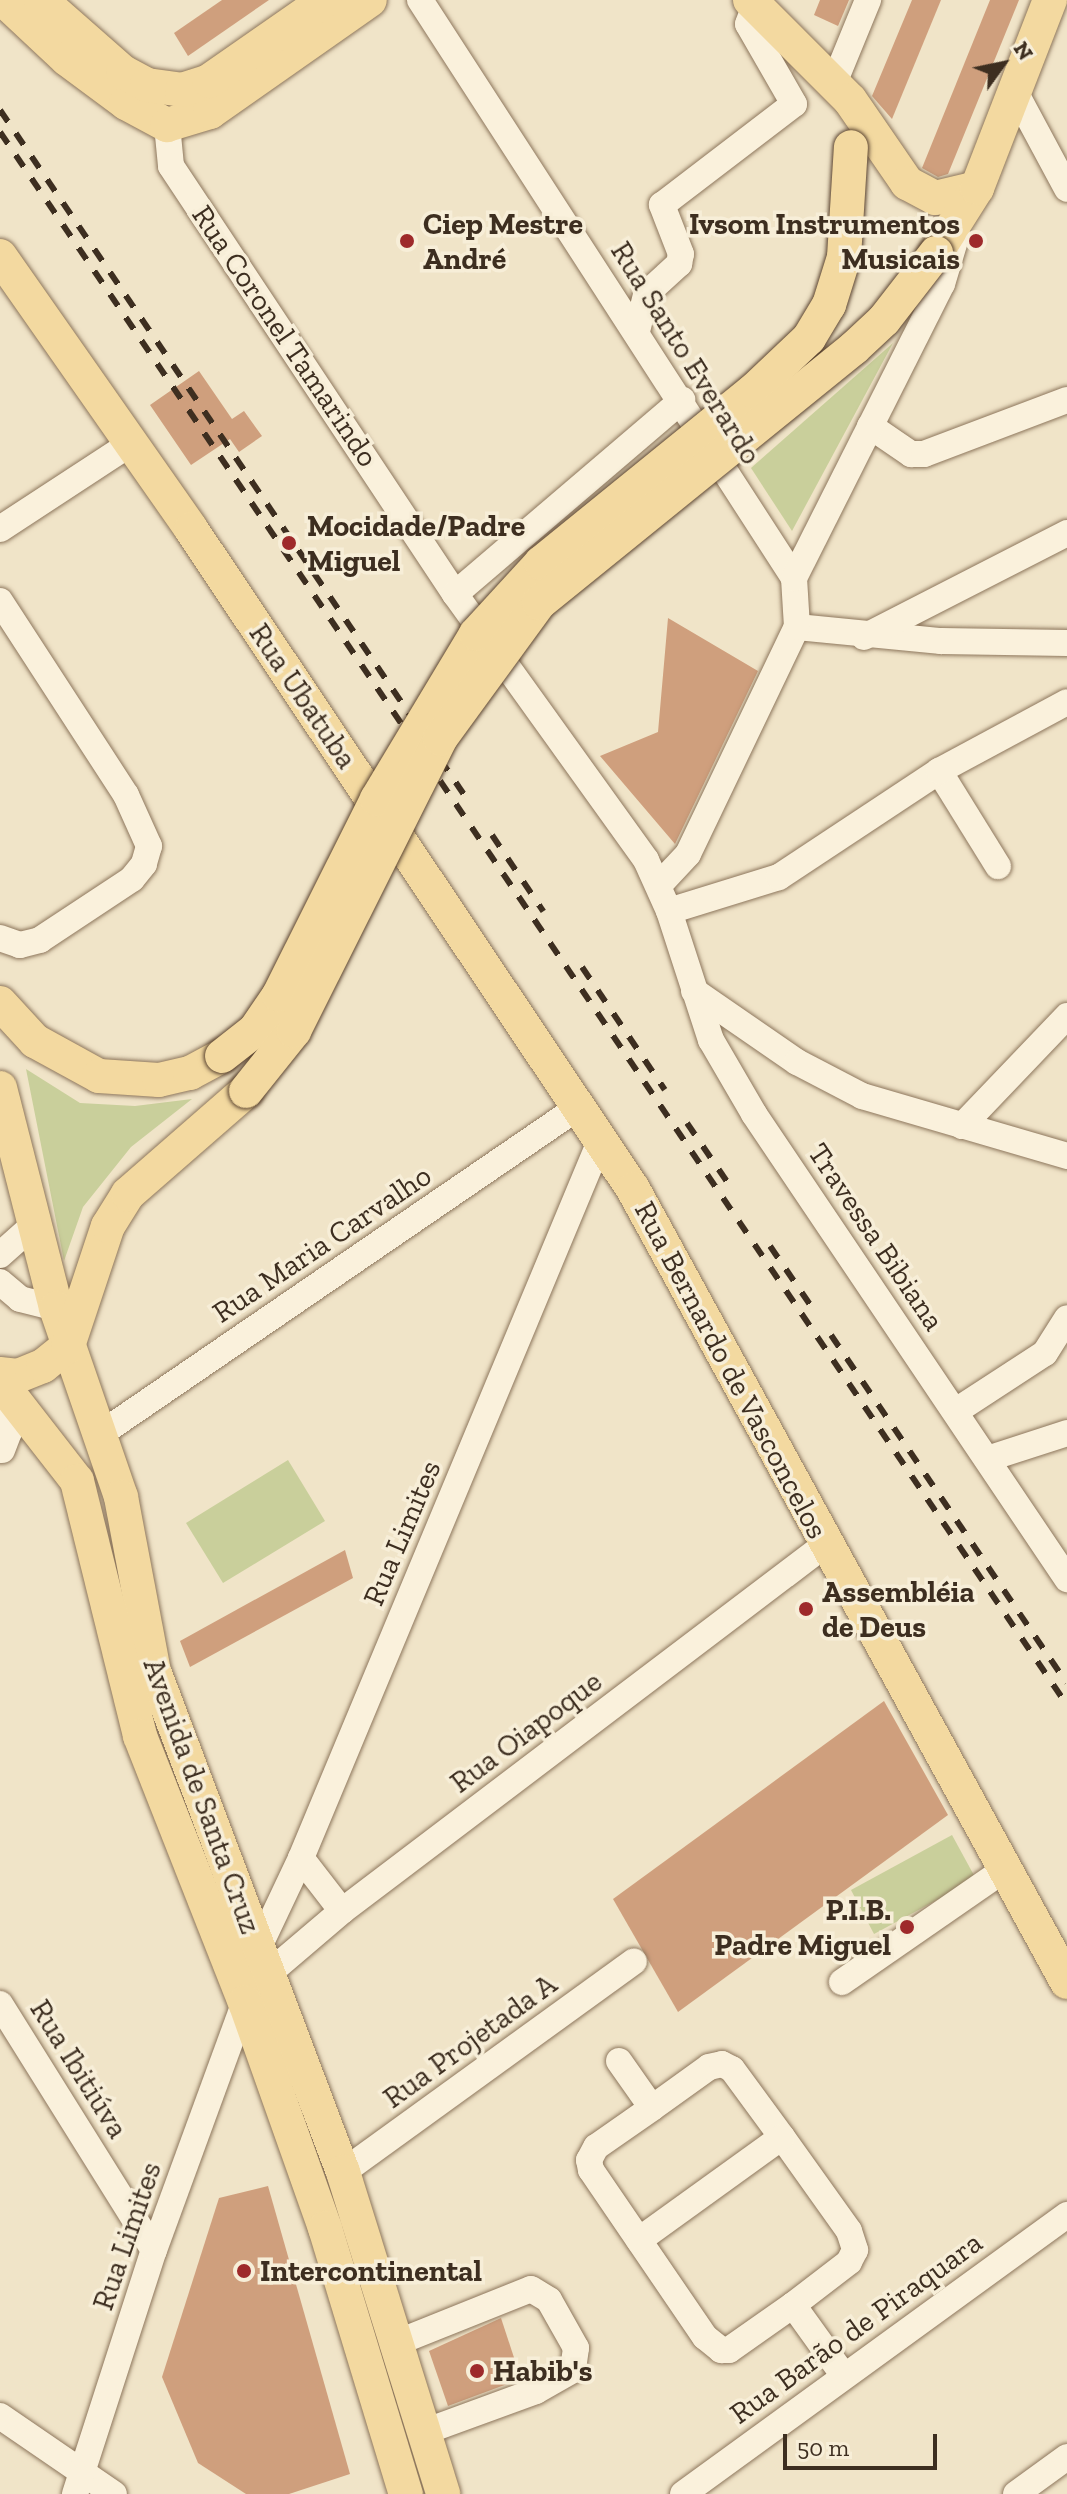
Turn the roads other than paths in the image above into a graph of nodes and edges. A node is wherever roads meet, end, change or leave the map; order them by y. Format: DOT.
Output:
graph roads {
  1 [pos="4,0"];
  2 [pos="41,0"];
  3 [pos="325,0"];
  4 [pos="370,0"];
  5 [pos="420,0"];
  6 [pos="868,0"];
  7 [pos="1050,0"];
  8 [pos="754,1"];
  9 [pos="1014,90"];
  10 [pos="842,91"];
  11 [pos="167,125"];
  12 [pos="1067,189"];
  13 [pos="969,202"];
  14 [pos="0,256"];
  15 [pos="637,331"];
  16 [pos="682,400"];
  17 [pos="1067,400"];
  18 [pos="870,426"];
  19 [pos="130,444"];
  20 [pos="0,529"];
  21 [pos="1067,533"];
  22 [pos="794,578"];
  23 [pos="455,594"];
  24 [pos="0,601"];
  25 [pos="797,627"];
  26 [pos="864,637"];
  27 [pos="1067,643"];
  28 [pos="1067,702"];
  29 [pos="939,771"];
  30 [pos="998,866"];
  31 [pos="659,885"];
  32 [pos="669,911"];
  33 [pos="0,938"];
  34 [pos="694,991"];
  35 [pos="0,1003"];
  36 [pos="1067,1016"];
  37 [pos="0,1088"];
  38 [pos="580,1106"];
  39 [pos="962,1126"];
  40 [pos="601,1139"];
  41 [pos="1067,1156"];
  42 [pos="37,1222"];
  43 [pos="0,1255"];
  44 [pos="0,1282"];
  45 [pos="56,1308"];
  46 [pos="1067,1318"];
  47 [pos="68,1346"];
  48 [pos="3,1383"];
  49 [pos="956,1411"];
  50 [pos="40,1426"];
  51 [pos="1067,1433"];
  52 [pos="99,1435"];
  53 [pos="1,1450"];
  54 [pos="987,1459"];
  55 [pos="826,1544"];
  56 [pos="1067,1579"];
  57 [pos="301,1858"];
  58 [pos="1005,1869"];
  59 [pos="342,1911"];
  60 [pos="634,1961"];
  61 [pos="263,1962"];
  62 [pos="842,1982"];
  63 [pos="1067,1982"];
  64 [pos="245,2002"];
  65 [pos="0,2004"];
  66 [pos="619,2061"];
  67 [pos="652,2108"];
  68 [pos="782,2137"];
  69 [pos="343,2172"];
  70 [pos="1067,2215"];
  71 [pos="639,2240"];
  72 [pos="154,2250"];
  73 [pos="793,2305"];
  74 [pos="396,2343"];
  75 [pos="844,2376"];
  76 [pos="0,2416"];
  77 [pos="428,2447"];
  78 [pos="1067,2457"];
  79 [pos="78,2485"];
  80 [pos="114,2494"];
  81 [pos="406,2494"];
  82 [pos="422,2494"];
  83 [pos="443,2494"];
  84 [pos="683,2494"];
  85 [pos="1016,2494"];
  1 -- 11 [label="main road"];
  2 -- 3 [label="main road"];
  4 -- 11 [label="main road"];
  5 -- 15 [label="street, Rua Santo Everardo"];
  6 -- 10 [label="street"];
  7 -- 9 [label="main road"];
  8 -- 10 [label="main road"];
  8 -- 15 [label="street"];
  9 -- 12 [label="street"];
  9 -- 13 [label="main road"];
  10 -- 13 [label="main road"];
  10 -- 35 [label="main road, bridge"];
  11 -- 23 [label="street, Rua Coronel Tamarindo"];
  13 -- 18 [label="street"];
  13 -- 47 [label="main road, bridge"];
  14 -- 19 [label="main road, Rua Ubatuba"];
  15 -- 16 [label="street, Rua Santo Everardo"];
  16 -- 22 [label="street, Rua Santo Everardo"];
  16 -- 23 [label="street"];
  17 -- 18 [label="street"];
  18 -- 22 [label="street"];
  19 -- 20 [label="street"];
  19 -- 38 [label="main road, Rua Ubatuba"];
  21 -- 26 [label="street"];
  22 -- 25 [label="street"];
  23 -- 31 [label="street, Rua Coronel Tamarindo"];
  24 -- 33 [label="street"];
  25 -- 26 [label="street"];
  25 -- 31 [label="street"];
  26 -- 27 [label="street"];
  28 -- 29 [label="street"];
  29 -- 30 [label="street"];
  29 -- 32 [label="street"];
  31 -- 32 [label="street, Rua Coronel Tamarindo"];
  32 -- 34 [label="street, Travessa Bibiana"];
  34 -- 39 [label="street"];
  34 -- 49 [label="street, Travessa Bibiana"];
  36 -- 39 [label="street"];
  37 -- 42 [label="main road, Avenida de Santa Cruz"];
  38 -- 40 [label="main road, Rua Ubatuba"];
  38 -- 52 [label="street, Rua Maria Carvalho"];
  39 -- 41 [label="street"];
  40 -- 55 [label="main road, Rua Bernardo de Vasconcelos"];
  40 -- 57 [label="street, Rua Limites"];
  42 -- 43 [label="street"];
  42 -- 45 [label="main road, Avenida de Santa Cruz"];
  44 -- 45 [label="street"];
  45 -- 47 [label="main road, Avenida de Santa Cruz"];
  46 -- 49 [label="street"];
  47 -- 48 [label="main road"];
  47 -- 52 [label="main road, Avenida de Santa Cruz"];
  48 -- 50 [label="main road, Avenida de Santa Cruz"];
  48 -- 53 [label="street"];
  49 -- 54 [label="street, Travessa Bibiana"];
  50 -- 53 [label="street"];
  50 -- 64 [label="main road, Avenida de Santa Cruz"];
  51 -- 54 [label="street"];
  52 -- 61 [label="main road, Avenida de Santa Cruz"];
  54 -- 56 [label="street, Travessa Bibiana"];
  55 -- 58 [label="main road, Rua Bernardo de Vasconcelos"];
  55 -- 59 [label="street, Rua Oiapoque"];
  57 -- 59 [label="street"];
  57 -- 61 [label="street, Rua Limites"];
  58 -- 62 [label="street"];
  58 -- 63 [label="main road, Rua Bernardo de Vasconcelos"];
  59 -- 61 [label="street, Rua Oiapoque"];
  60 -- 69 [label="street, Rua Projetada A"];
  61 -- 69 [label="main road, Avenida de Santa Cruz"];
  64 -- 72 [label="street, Rua Limites"];
  64 -- 81 [label="main road, Avenida de Santa Cruz"];
  65 -- 72 [label="street, Rua Ibitiúva"];
  66 -- 67 [label="street"];
  67 -- 68 [label="street"];
  67 -- 71 [label="street"];
  68 -- 71 [label="street"];
  68 -- 73 [label="street"];
  69 -- 74 [label="main road, Avenida de Santa Cruz"];
  70 -- 75 [label="street, Rua Barão de Piraquara"];
  71 -- 73 [label="street"];
  72 -- 79 [label="street, Rua Limites"];
  73 -- 75 [label="street"];
  74 -- 77 [label="main road, Avenida de Santa Cruz"];
  74 -- 77 [label="street"];
  75 -- 84 [label="street, Rua Barão de Piraquara"];
  76 -- 79 [label="street"];
  77 -- 82 [label="street"];
  77 -- 83 [label="main road, Avenida de Santa Cruz"];
  78 -- 85 [label="street"];
  79 -- 80 [label="street"];
}
